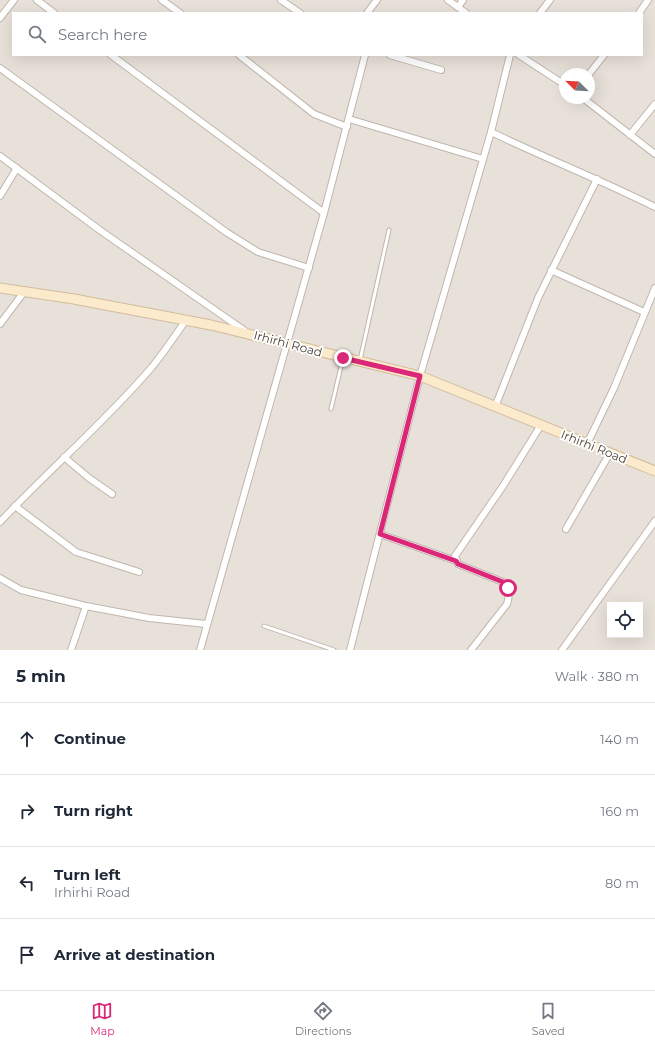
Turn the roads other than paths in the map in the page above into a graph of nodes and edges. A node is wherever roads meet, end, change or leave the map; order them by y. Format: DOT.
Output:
graph roads {
  1 [pos="14,0"];
  2 [pos="37,0"];
  3 [pos="162,0"];
  4 [pos="281,0"];
  5 [pos="377,0"];
  6 [pos="448,0"];
  7 [pos="463,0"];
  8 [pos="550,0"];
  9 [pos="648,0"];
  10 [pos="289,2"];
  11 [pos="458,6"];
  12 [pos="53,12"];
  13 [pos="179,12"];
  14 [pos="299,12"];
  15 [pos="368,12"];
  16 [pos="465,12"];
  17 [pos="541,12"];
  18 [pos="639,12"];
  19 [pos="0,18"];
  20 [pos="112,56"];
  21 [pos="240,56"];
  22 [pos="365,56"];
  23 [pos="393,56"];
  24 [pos="510,56"];
  25 [pos="521,56"];
  26 [pos="603,56"];
  27 [pos="0,68"];
  28 [pos="594,68"];
  29 [pos="441,70"];
  30 [pos="559,81"];
  31 [pos="591,104"];
  32 [pos="655,104"];
  33 [pos="349,119"];
  34 [pos="347,127"];
  35 [pos="491,132"];
  36 [pos="630,135"];
  37 [pos="655,154"];
  38 [pos="0,156"];
  39 [pos="483,159"];
  40 [pos="17,168"];
  41 [pos="597,179"];
  42 [pos="0,196"];
  43 [pos="655,207"];
  44 [pos="324,213"];
  45 [pos="389,230"];
  46 [pos="309,268"];
  47 [pos="551,270"];
  48 [pos="0,288"];
  49 [pos="655,288"];
  50 [pos="24,292"];
  51 [pos="644,312"];
  52 [pos="186,320"];
  53 [pos="0,324"];
  54 [pos="246,332"];
  55 [pos="287,344"];
  56 [pos="343,358"];
  57 [pos="360,362"];
  58 [pos="420,376"];
  59 [pos="495,407"];
  60 [pos="331,409"];
  61 [pos="541,425"];
  62 [pos="587,444"];
  63 [pos="610,453"];
  64 [pos="64,457"];
  65 [pos="655,470"];
  66 [pos="112,494"];
  67 [pos="15,506"];
  68 [pos="655,520"];
  69 [pos="0,522"];
  70 [pos="566,529"];
  71 [pos="380,534"];
  72 [pos="456,561"];
  73 [pos="139,572"];
  74 [pos="0,578"];
  75 [pos="86,606"];
  76 [pos="206,624"];
  77 [pos="264,626"];
  78 [pos="71,650"];
  79 [pos="200,650"];
  80 [pos="334,650"];
  81 [pos="350,650"];
  82 [pos="471,650"];
  83 [pos="562,650"];
  1 -- 19 [label="street"];
  2 -- 12 [label="street"];
  3 -- 13 [label="street"];
  4 -- 10 [label="street"];
  5 -- 15 [label="street"];
  6 -- 11 [label="street"];
  7 -- 11 [label="street"];
  8 -- 17 [label="street"];
  9 -- 18 [label="street"];
  10 -- 14 [label="street"];
  11 -- 16 [label="street"];
  20 -- 44 [label="street"];
  21 -- 34 [label="street"];
  22 -- 33 [label="street"];
  23 -- 29 [label="street"];
  24 -- 35 [label="street"];
  25 -- 30 [label="street"];
  26 -- 28 [label="street"];
  27 -- 46 [label="street"];
  31 -- 36 [label="street"];
  32 -- 36 [label="street"];
  33 -- 34 [label="street"];
  33 -- 39 [label="street"];
  34 -- 44 [label="street"];
  35 -- 39 [label="street"];
  35 -- 41 [label="street"];
  36 -- 37 [label="street"];
  38 -- 40 [label="street"];
  39 -- 58 [label="street"];
  40 -- 42 [label="street"];
  40 -- 54 [label="street"];
  41 -- 43 [label="street"];
  41 -- 47 [label="street"];
  44 -- 46 [label="street"];
  45 -- 57 [label="lane"];
  46 -- 55 [label="street"];
  47 -- 51 [label="street"];
  47 -- 59 [label="street"];
  48 -- 50 [label="street, Irhirhi Road"];
  49 -- 51 [label="street"];
  50 -- 52 [label="street, Irhirhi Road"];
  50 -- 53 [label="street"];
  51 -- 62 [label="street"];
  52 -- 54 [label="street, Irhirhi Road"];
  52 -- 64 [label="street"];
  54 -- 55 [label="street, Irhirhi Road"];
  55 -- 56 [label="street, Irhirhi Road"];
  55 -- 76 [label="street"];
  56 -- 57 [label="street, Irhirhi Road"];
  56 -- 60 [label="lane"];
  57 -- 58 [label="street, Irhirhi Road"];
  58 -- 59 [label="street, Irhirhi Road"];
  58 -- 71 [label="street"];
  59 -- 61 [label="street, Irhirhi Road"];
  61 -- 62 [label="street, Irhirhi Road"];
  61 -- 72 [label="street"];
  62 -- 63 [label="street, Irhirhi Road"];
  63 -- 65 [label="street, Irhirhi Road"];
  63 -- 70 [label="street"];
  64 -- 66 [label="street"];
  64 -- 67 [label="street"];
  67 -- 69 [label="street"];
  67 -- 73 [label="street"];
  68 -- 83 [label="street"];
  71 -- 72 [label="street"];
  71 -- 81 [label="street"];
  72 -- 82 [label="street"];
  74 -- 75 [label="street"];
  75 -- 76 [label="street"];
  75 -- 78 [label="street"];
  76 -- 79 [label="street"];
  77 -- 80 [label="lane"];
}
